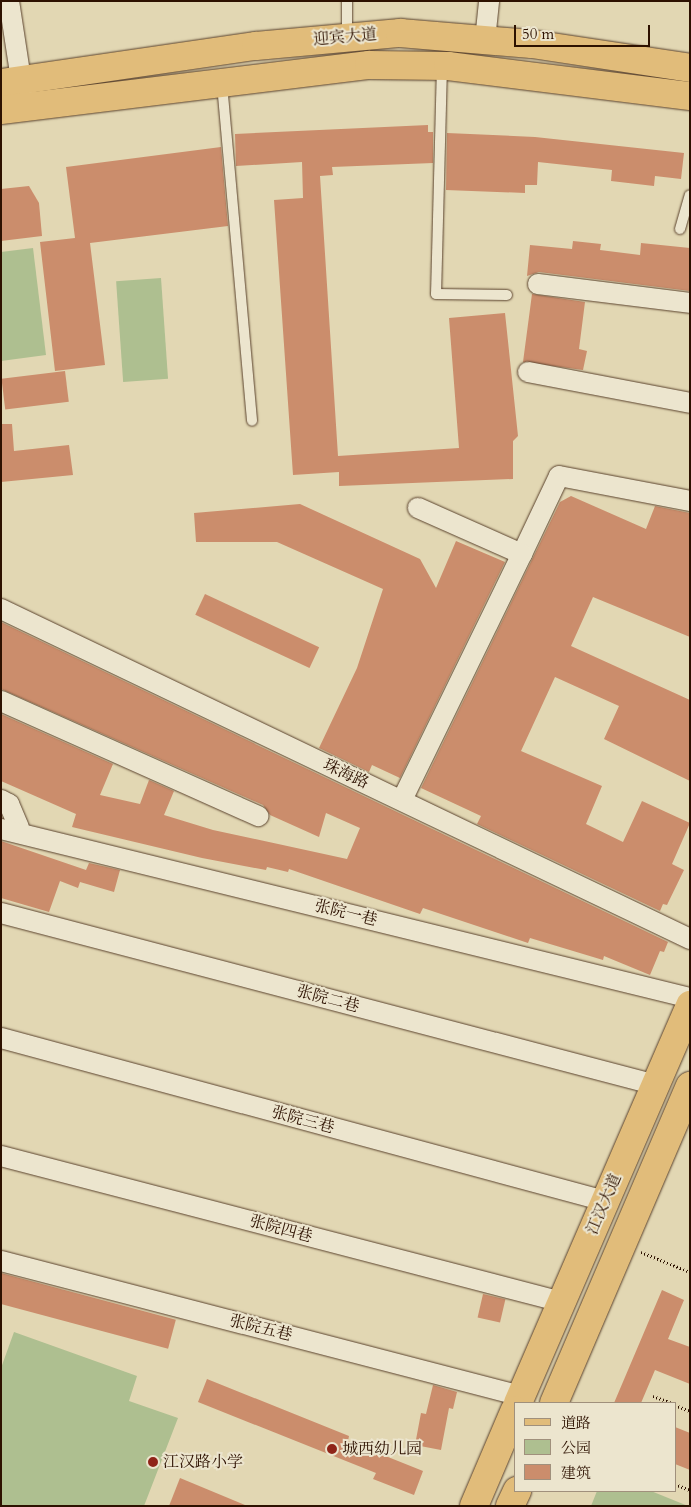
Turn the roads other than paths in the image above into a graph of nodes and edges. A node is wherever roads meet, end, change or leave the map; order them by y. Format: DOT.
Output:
graph roads {
  1 [pos="9,1"];
  2 [pos="347,1"];
  3 [pos="489,1"];
  4 [pos="347,36"];
  5 [pos="485,40"];
  6 [pos="442,65"];
  7 [pos="690,68"];
  8 [pos="11,81"];
  9 [pos="222,81"];
  10 [pos="690,96"];
  11 [pos="13,109"];
  12 [pos="690,195"];
  13 [pos="680,229"];
  14 [pos="538,284"];
  15 [pos="506,295"];
  16 [pos="690,303"];
  17 [pos="528,372"];
  18 [pos="690,402"];
  19 [pos="252,420"];
  20 [pos="690,501"];
  21 [pos="418,508"];
  22 [pos="522,554"];
  23 [pos="1,603"];
  24 [pos="1,609"];
  25 [pos="1,701"];
  26 [pos="403,797"];
  27 [pos="1,800"];
  28 [pos="258,816"];
  29 [pos="7,826"];
  30 [pos="1,913"];
  31 [pos="1,919"];
  32 [pos="690,933"];
  33 [pos="690,940"];
  34 [pos="690,992"];
  35 [pos="690,998"];
  36 [pos="690,1005"];
  37 [pos="1,1038"];
  38 [pos="690,1086"];
  39 [pos="654,1088"];
  40 [pos="1,1156"];
  41 [pos="605,1202"];
  42 [pos="1,1261"];
  43 [pos="562,1302"];
  44 [pos="514,1402"];
  45 [pos="518,1402"];
  46 [pos="554,1402"];
  47 [pos="514,1412"];
  48 [pos="517,1492"];
  49 [pos="474,1506"];
  50 [pos="510,1506"];
  1 -- 8 [label="street"];
  2 -- 4 [label="lane"];
  3 -- 5 [label="street"];
  4 -- 5 [label="main road, 迎宾大道"];
  4 -- 8 [label="main road, 迎宾大道"];
  5 -- 7 [label="main road, 迎宾大道"];
  6 -- 9 [label="main road, 迎宾大道"];
  6 -- 10 [label="main road, 迎宾大道"];
  6 -- 15 [label="lane"];
  8 -- 11 [label="street"];
  9 -- 11 [label="main road, 迎宾大道"];
  9 -- 19 [label="lane"];
  12 -- 13 [label="lane"];
  14 -- 16 [label="street"];
  17 -- 18 [label="street"];
  20 -- 22 [label="street"];
  21 -- 22 [label="street"];
  22 -- 26 [label="street"];
  23 -- 26 [label="street, 珠海路"];
  24 -- 26 [label="street, 珠海路"];
  25 -- 28 [label="street"];
  26 -- 32 [label="street, 珠海路"];
  26 -- 33 [label="street, 珠海路"];
  27 -- 29 [label="street"];
  29 -- 34 [label="street, 张院一巷"];
  29 -- 35 [label="street, 张院一巷"];
  30 -- 39 [label="street, 张院二巷"];
  31 -- 39 [label="street, 张院二巷"];
  36 -- 39 [label="main road, 江汉大道"];
  37 -- 41 [label="street, 张院三巷"];
  38 -- 46 [label="main road, 江汉大道"];
  39 -- 41 [label="main road, 江汉大道"];
  40 -- 43 [label="street, 张院四巷"];
  41 -- 43 [label="main road, 江汉大道"];
  42 -- 44 [label="street, 张院五巷"];
  43 -- 45 [label="main road, 江汉大道"];
  47 -- 49 [label="main road, 江汉大道"];
  48 -- 50 [label="main road"];
}
